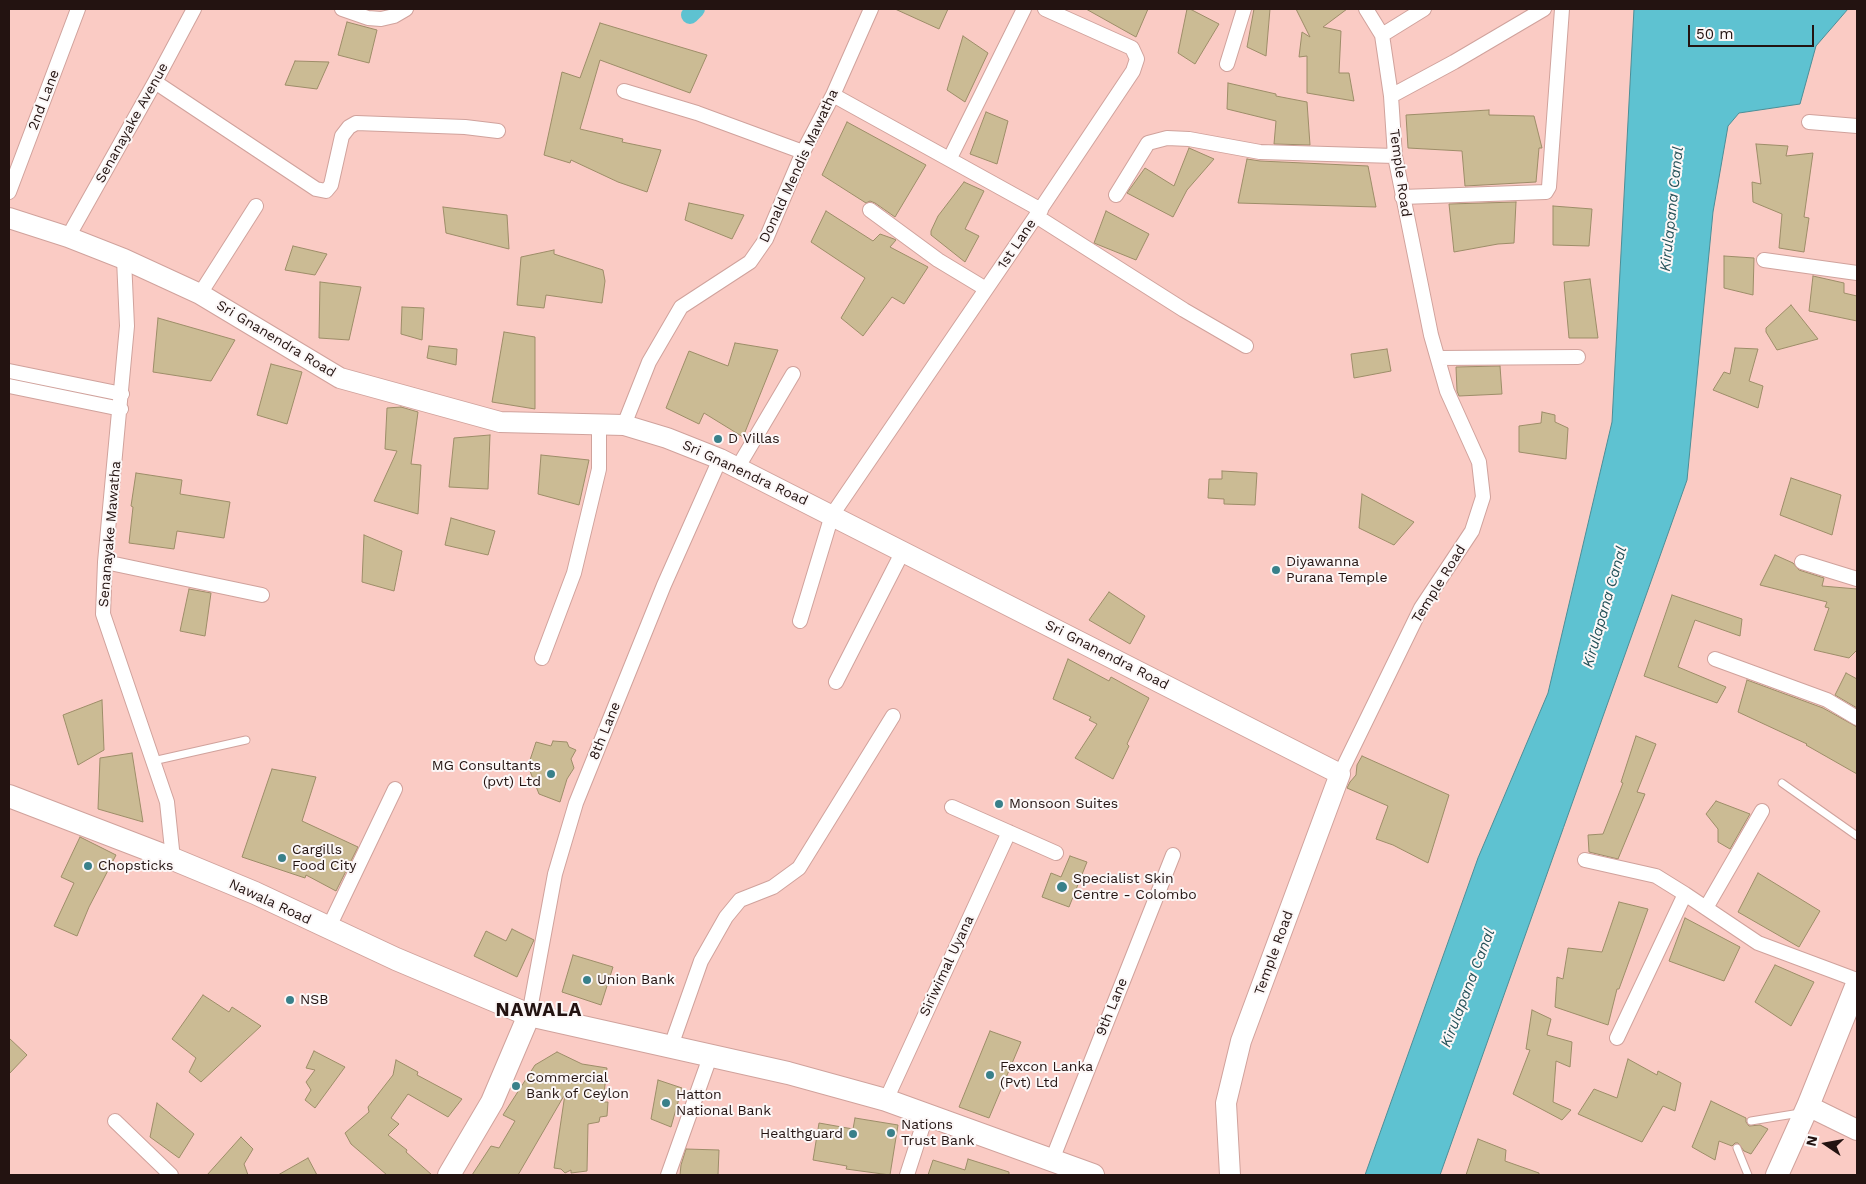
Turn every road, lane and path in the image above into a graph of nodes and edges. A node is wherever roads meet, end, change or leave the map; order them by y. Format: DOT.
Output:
graph roads {
  1 [pos="78,9"];
  2 [pos="194,9"];
  3 [pos="342,9"];
  4 [pos="406,9"];
  5 [pos="871,9"];
  6 [pos="1024,9"];
  7 [pos="1045,9"];
  8 [pos="1244,9"];
  9 [pos="1366,9"];
  10 [pos="1424,9"];
  11 [pos="1544,9"];
  12 [pos="1562,9"];
  13 [pos="1382,35"];
  14 [pos="1227,64"];
  15 [pos="155,82"];
  16 [pos="624,91"];
  17 [pos="834,95"];
  18 [pos="1391,96"];
  19 [pos="1809,122"];
  20 [pos="1857,126"];
  21 [pos="498,131"];
  22 [pos="803,152"];
  23 [pos="1396,156"];
  24 [pos="950,158"];
  25 [pos="9,192"];
  26 [pos="1116,194"];
  27 [pos="1402,197"];
  28 [pos="256,206"];
  29 [pos="870,210"];
  30 [pos="1039,213"];
  31 [pos="9,218"];
  32 [pos="68,237"];
  33 [pos="124,259"];
  34 [pos="1764,260"];
  35 [pos="1857,273"];
  36 [pos="986,289"];
  37 [pos="200,294"];
  38 [pos="1246,346"];
  39 [pos="1578,357"];
  40 [pos="1438,358"];
  41 [pos="9,372"];
  42 [pos="793,374"];
  43 [pos="9,386"];
  44 [pos="122,394"];
  45 [pos="120,409"];
  46 [pos="599,425"];
  47 [pos="624,425"];
  48 [pos="729,463"];
  49 [pos="832,515"];
  50 [pos="903,551"];
  51 [pos="105,562"];
  52 [pos="1802,562"];
  53 [pos="1857,579"];
  54 [pos="262,595"];
  55 [pos="800,620"];
  56 [pos="542,658"];
  57 [pos="1715,659"];
  58 [pos="836,682"];
  59 [pos="893,716"];
  60 [pos="1857,718"];
  61 [pos="246,740"];
  62 [pos="153,761"];
  63 [pos="1340,774"];
  64 [pos="1782,783"];
  65 [pos="395,789"];
  66 [pos="9,796"];
  67 [pos="952,807"];
  68 [pos="1762,811"];
  69 [pos="1008,832"];
  70 [pos="1857,836"];
  71 [pos="1056,853"];
  72 [pos="1173,855"];
  73 [pos="173,859"];
  74 [pos="1585,860"];
  75 [pos="1685,894"];
  76 [pos="1706,908"];
  77 [pos="328,928"];
  78 [pos="1857,980"];
  79 [pos="1857,984"];
  80 [pos="529,1015"];
  81 [pos="1617,1038"];
  82 [pos="671,1046"];
  83 [pos="710,1056"];
  84 [pos="886,1100"];
  85 [pos="1807,1109"];
  86 [pos="926,1116"];
  87 [pos="115,1121"];
  88 [pos="1751,1121"];
  89 [pos="1857,1130"];
  90 [pos="1737,1148"];
  91 [pos="1052,1160"];
  92 [pos="172,1175"];
  93 [pos="449,1175"];
  94 [pos="668,1175"];
  95 [pos="907,1175"];
  96 [pos="1093,1175"];
  97 [pos="1230,1175"];
  98 [pos="1748,1175"];
  99 [pos="1777,1175"];
  1 -- 25 [label="street, 2nd Lane"];
  2 -- 15 [label="street, Senanayake Avenue"];
  3 -- 4 [label="street"];
  5 -- 17 [label="street, Donald Mendis Mawatha"];
  6 -- 24 [label="street"];
  7 -- 30 [label="street, 1st Lane"];
  8 -- 14 [label="street"];
  9 -- 13 [label="street, Temple Road"];
  10 -- 13 [label="street"];
  11 -- 18 [label="street"];
  12 -- 27 [label="street"];
  13 -- 18 [label="street, Temple Road"];
  15 -- 21 [label="street"];
  15 -- 32 [label="street, Senanayake Avenue"];
  16 -- 22 [label="street"];
  17 -- 22 [label="street, Donald Mendis Mawatha"];
  17 -- 24 [label="street"];
  18 -- 23 [label="street, Temple Road"];
  19 -- 20 [label="street"];
  22 -- 47 [label="street, Donald Mendis Mawatha"];
  23 -- 26 [label="street"];
  23 -- 27 [label="street, Temple Road"];
  24 -- 30 [label="street"];
  27 -- 40 [label="street, Temple Road"];
  28 -- 37 [label="street"];
  29 -- 36 [label="street"];
  30 -- 36 [label="street, 1st Lane"];
  30 -- 38 [label="street"];
  31 -- 32 [label="street, Sri Gnanendra Road"];
  32 -- 33 [label="street, Sri Gnanendra Road"];
  33 -- 37 [label="street, Sri Gnanendra Road"];
  33 -- 44 [label="street, Senanayake Mawatha"];
  34 -- 35 [label="street"];
  36 -- 49 [label="street, 1st Lane"];
  37 -- 46 [label="street, Sri Gnanendra Road"];
  39 -- 40 [label="street"];
  40 -- 63 [label="street, Temple Road"];
  41 -- 44 [label="street"];
  42 -- 48 [label="street, 8th Lane"];
  43 -- 45 [label="street"];
  44 -- 45 [label="street, Senanayake Mawatha"];
  45 -- 51 [label="street, Senanayake Mawatha"];
  46 -- 47 [label="street, Sri Gnanendra Road"];
  46 -- 56 [label="street"];
  47 -- 48 [label="street, Sri Gnanendra Road"];
  48 -- 49 [label="street, Sri Gnanendra Road"];
  48 -- 80 [label="street, 8th Lane"];
  49 -- 50 [label="street, Sri Gnanendra Road"];
  49 -- 55 [label="street, 1st Lane"];
  50 -- 58 [label="street"];
  50 -- 63 [label="street, Sri Gnanendra Road"];
  51 -- 54 [label="street"];
  51 -- 62 [label="street, Senanayake Mawatha"];
  52 -- 53 [label="street"];
  57 -- 60 [label="street"];
  59 -- 82 [label="street"];
  61 -- 62 [label="lane"];
  62 -- 73 [label="street, Senanayake Mawatha"];
  63 -- 97 [label="street, Temple Road"];
  64 -- 70 [label="lane"];
  65 -- 77 [label="street"];
  66 -- 73 [label="main road, Nawala Road"];
  67 -- 69 [label="street"];
  68 -- 76 [label="street"];
  69 -- 71 [label="street"];
  69 -- 84 [label="street, Siriwimal Uyana"];
  72 -- 91 [label="street, 9th Lane"];
  73 -- 77 [label="main road, Nawala Road"];
  74 -- 75 [label="street"];
  75 -- 76 [label="street"];
  75 -- 81 [label="street"];
  76 -- 78 [label="street"];
  77 -- 80 [label="main road, Nawala Road"];
  79 -- 85 [label="main road"];
  80 -- 82 [label="main road, Nawala Road"];
  80 -- 93 [label="main road"];
  82 -- 83 [label="main road, Nawala Road"];
  83 -- 84 [label="main road, Nawala Road"];
  83 -- 94 [label="street"];
  84 -- 86 [label="main road, Nawala Road"];
  85 -- 88 [label="lane"];
  85 -- 89 [label="street"];
  85 -- 99 [label="main road"];
  86 -- 91 [label="main road, Nawala Road"];
  86 -- 95 [label="street"];
  87 -- 92 [label="street"];
  90 -- 98 [label="lane"];
  91 -- 96 [label="main road, Nawala Road"];
}
